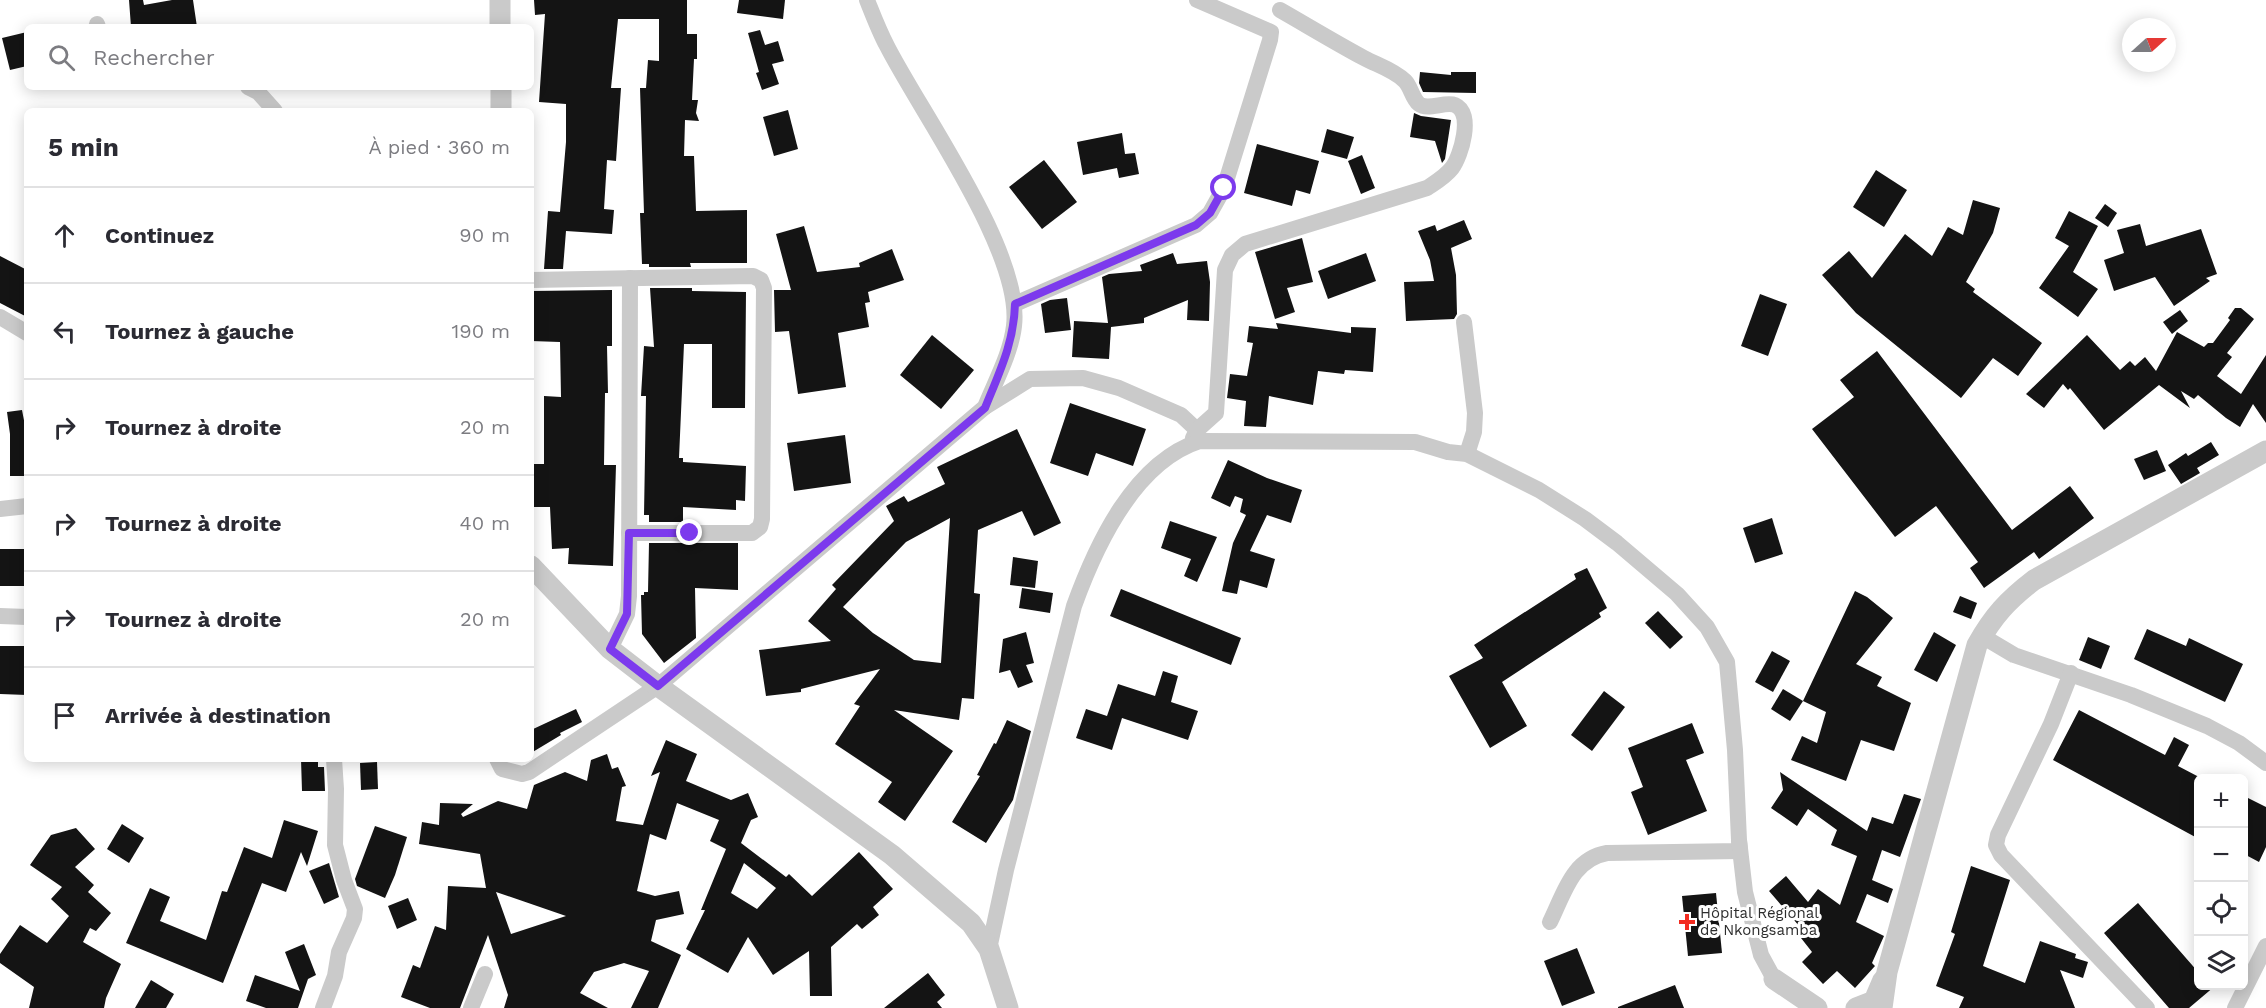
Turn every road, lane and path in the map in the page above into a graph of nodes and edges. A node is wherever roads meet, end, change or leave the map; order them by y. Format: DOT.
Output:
graph roads {
  1 [pos="500,0"];
  2 [pos="867,0"];
  3 [pos="1197,0"];
  4 [pos="1282,5"];
  5 [pos="500,24"];
  6 [pos="1271,32"];
  7 [pos="254,90"];
  8 [pos="501,90"];
  9 [pos="272,108"];
  10 [pos="501,108"];
  11 [pos="630,278"];
  12 [pos="534,280"];
  13 [pos="1015,304"];
  14 [pos="0,317"];
  15 [pos="1464,322"];
  16 [pos="24,331"];
  17 [pos="985,408"];
  18 [pos="1193,437"];
  19 [pos="2266,451"];
  20 [pos="1467,454"];
  21 [pos="24,506"];
  22 [pos="0,508"];
  23 [pos="629,533"];
  24 [pos="534,569"];
  25 [pos="0,616"];
  26 [pos="24,617"];
  27 [pos="1982,636"];
  28 [pos="610,649"];
  29 [pos="2071,673"];
  30 [pos="658,686"];
  31 [pos="334,762"];
  32 [pos="498,762"];
  33 [pos="2266,763"];
  34 [pos="1739,840"];
  35 [pos="1550,922"];
  36 [pos="2266,946"];
  37 [pos="989,949"];
  38 [pos="1887,972"];
  39 [pos="485,974"];
  40 [pos="1774,979"];
  41 [pos="323,1008"];
  42 [pos="471,1008"];
  43 [pos="1008,1008"];
  44 [pos="1794,1008"];
  45 [pos="1816,1008"];
  46 [pos="1856,1008"];
  47 [pos="1882,1008"];
  48 [pos="2147,1008"];
  49 [pos="2235,1008"];
  1 -- 5 [label="street"];
  2 -- 13 [label="street"];
  3 -- 6 [label="street"];
  4 -- 6 [label="street"];
  4 -- 18 [label="street"];
  6 -- 13 [label="street"];
  7 -- 9 [label="street"];
  8 -- 10 [label="street"];
  11 -- 12 [label="street"];
  11 -- 23 [label="street"];
  11 -- 23 [label="street"];
  13 -- 17 [label="street"];
  14 -- 16 [label="street"];
  15 -- 20 [label="street"];
  17 -- 18 [label="street"];
  17 -- 30 [label="street"];
  18 -- 20 [label="street"];
  18 -- 37 [label="street"];
  19 -- 27 [label="street"];
  20 -- 34 [label="street"];
  21 -- 22 [label="street"];
  23 -- 28 [label="street"];
  24 -- 28 [label="street"];
  25 -- 26 [label="street"];
  27 -- 29 [label="street"];
  27 -- 38 [label="street"];
  28 -- 30 [label="street"];
  29 -- 33 [label="street"];
  29 -- 48 [label="street"];
  30 -- 32 [label="street"];
  30 -- 37 [label="street"];
  31 -- 41 [label="street"];
  34 -- 35 [label="street"];
  34 -- 40 [label="street"];
  36 -- 49 [label="street"];
  37 -- 43 [label="street"];
  38 -- 46 [label="street"];
  38 -- 47 [label="street"];
  39 -- 42 [label="street"];
  40 -- 44 [label="street"];
  40 -- 45 [label="street"];
}
